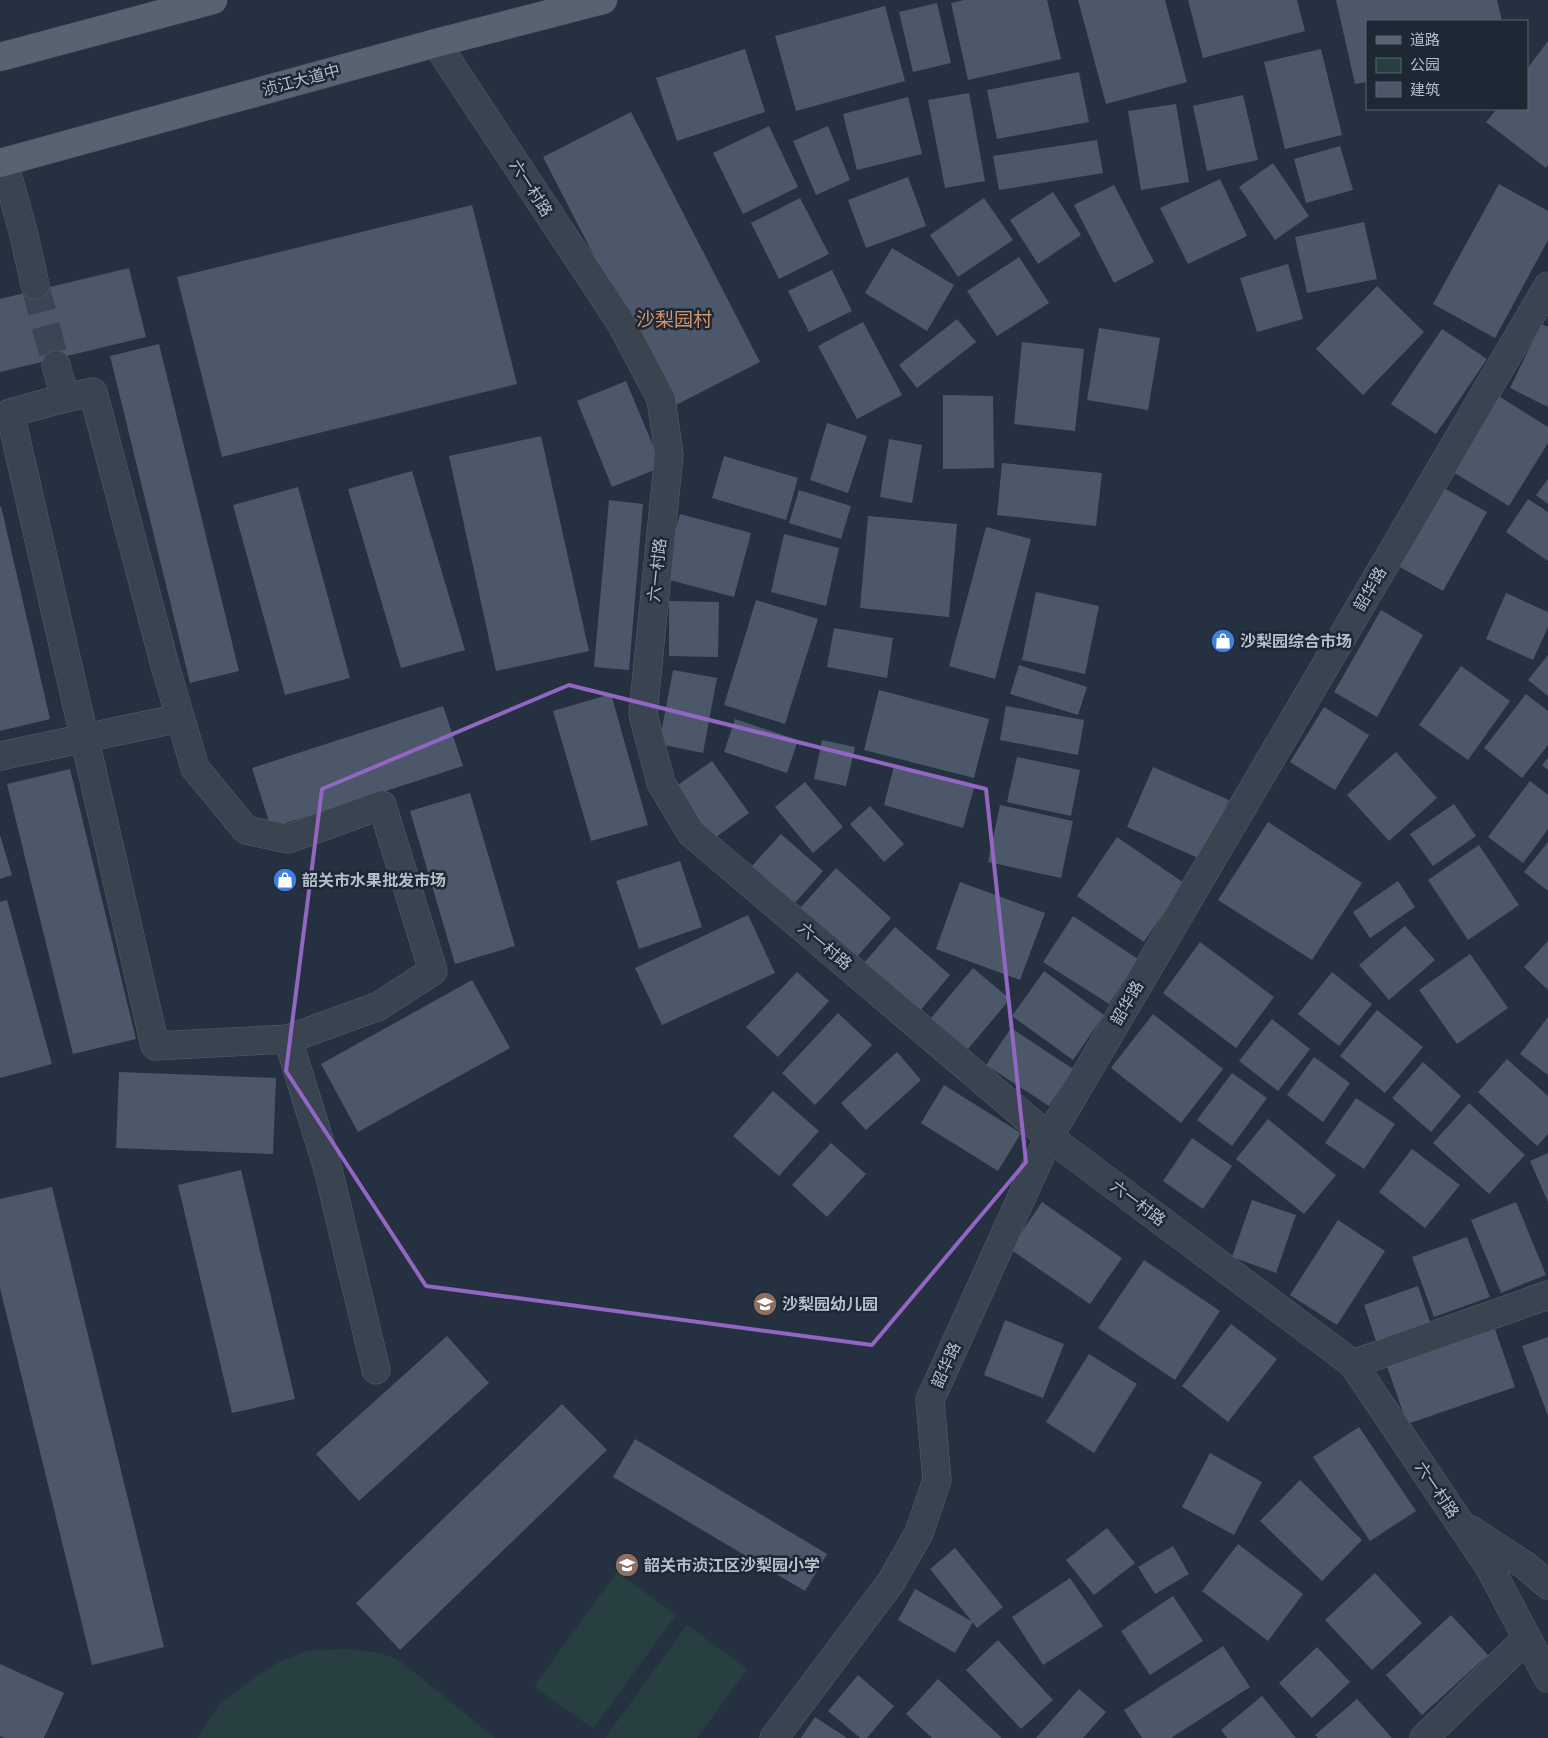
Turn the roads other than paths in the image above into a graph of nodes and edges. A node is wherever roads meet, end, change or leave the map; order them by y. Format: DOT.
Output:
graph roads {
  1 [pos="213,0"];
  2 [pos="603,0"];
  3 [pos="436,43"];
  4 [pos="0,57"];
  5 [pos="2,163"];
  6 [pos="35,285"];
  7 [pos="1548,286"];
  8 [pos="56,365"];
  9 [pos="65,398"];
  10 [pos="180,718"];
  11 [pos="84,738"];
  12 [pos="0,756"];
  13 [pos="288,1040"];
  14 [pos="1049,1137"];
  15 [pos="1548,1295"];
  16 [pos="1353,1364"];
  17 [pos="376,1370"];
  18 [pos="1459,1522"];
  19 [pos="1548,1585"];
  20 [pos="1527,1638"];
  21 [pos="1548,1678"];
  22 [pos="774,1738"];
  23 [pos="1424,1738"];
  1 -- 4 [label="main road"];
  2 -- 3 [label="main road, 浈江大道中"];
  3 -- 5 [label="main road, 浈江大道中"];
  3 -- 14 [label="street, 六一村路"];
  5 -- 6 [label="street"];
  7 -- 14 [label="street, 韶华路"];
  8 -- 9 [label="street"];
  9 -- 10 [label="street"];
  9 -- 11 [label="street"];
  10 -- 11 [label="street"];
  10 -- 13 [label="street"];
  11 -- 12 [label="street"];
  11 -- 13 [label="street"];
  13 -- 17 [label="street"];
  14 -- 16 [label="street, 六一村路"];
  14 -- 22 [label="street, 韶华路"];
  15 -- 16 [label="street"];
  16 -- 18 [label="street, 六一村路"];
  18 -- 19 [label="street"];
  18 -- 20 [label="street, 六一村路"];
  20 -- 21 [label="street, 六一村路"];
  20 -- 23 [label="street"];
}
